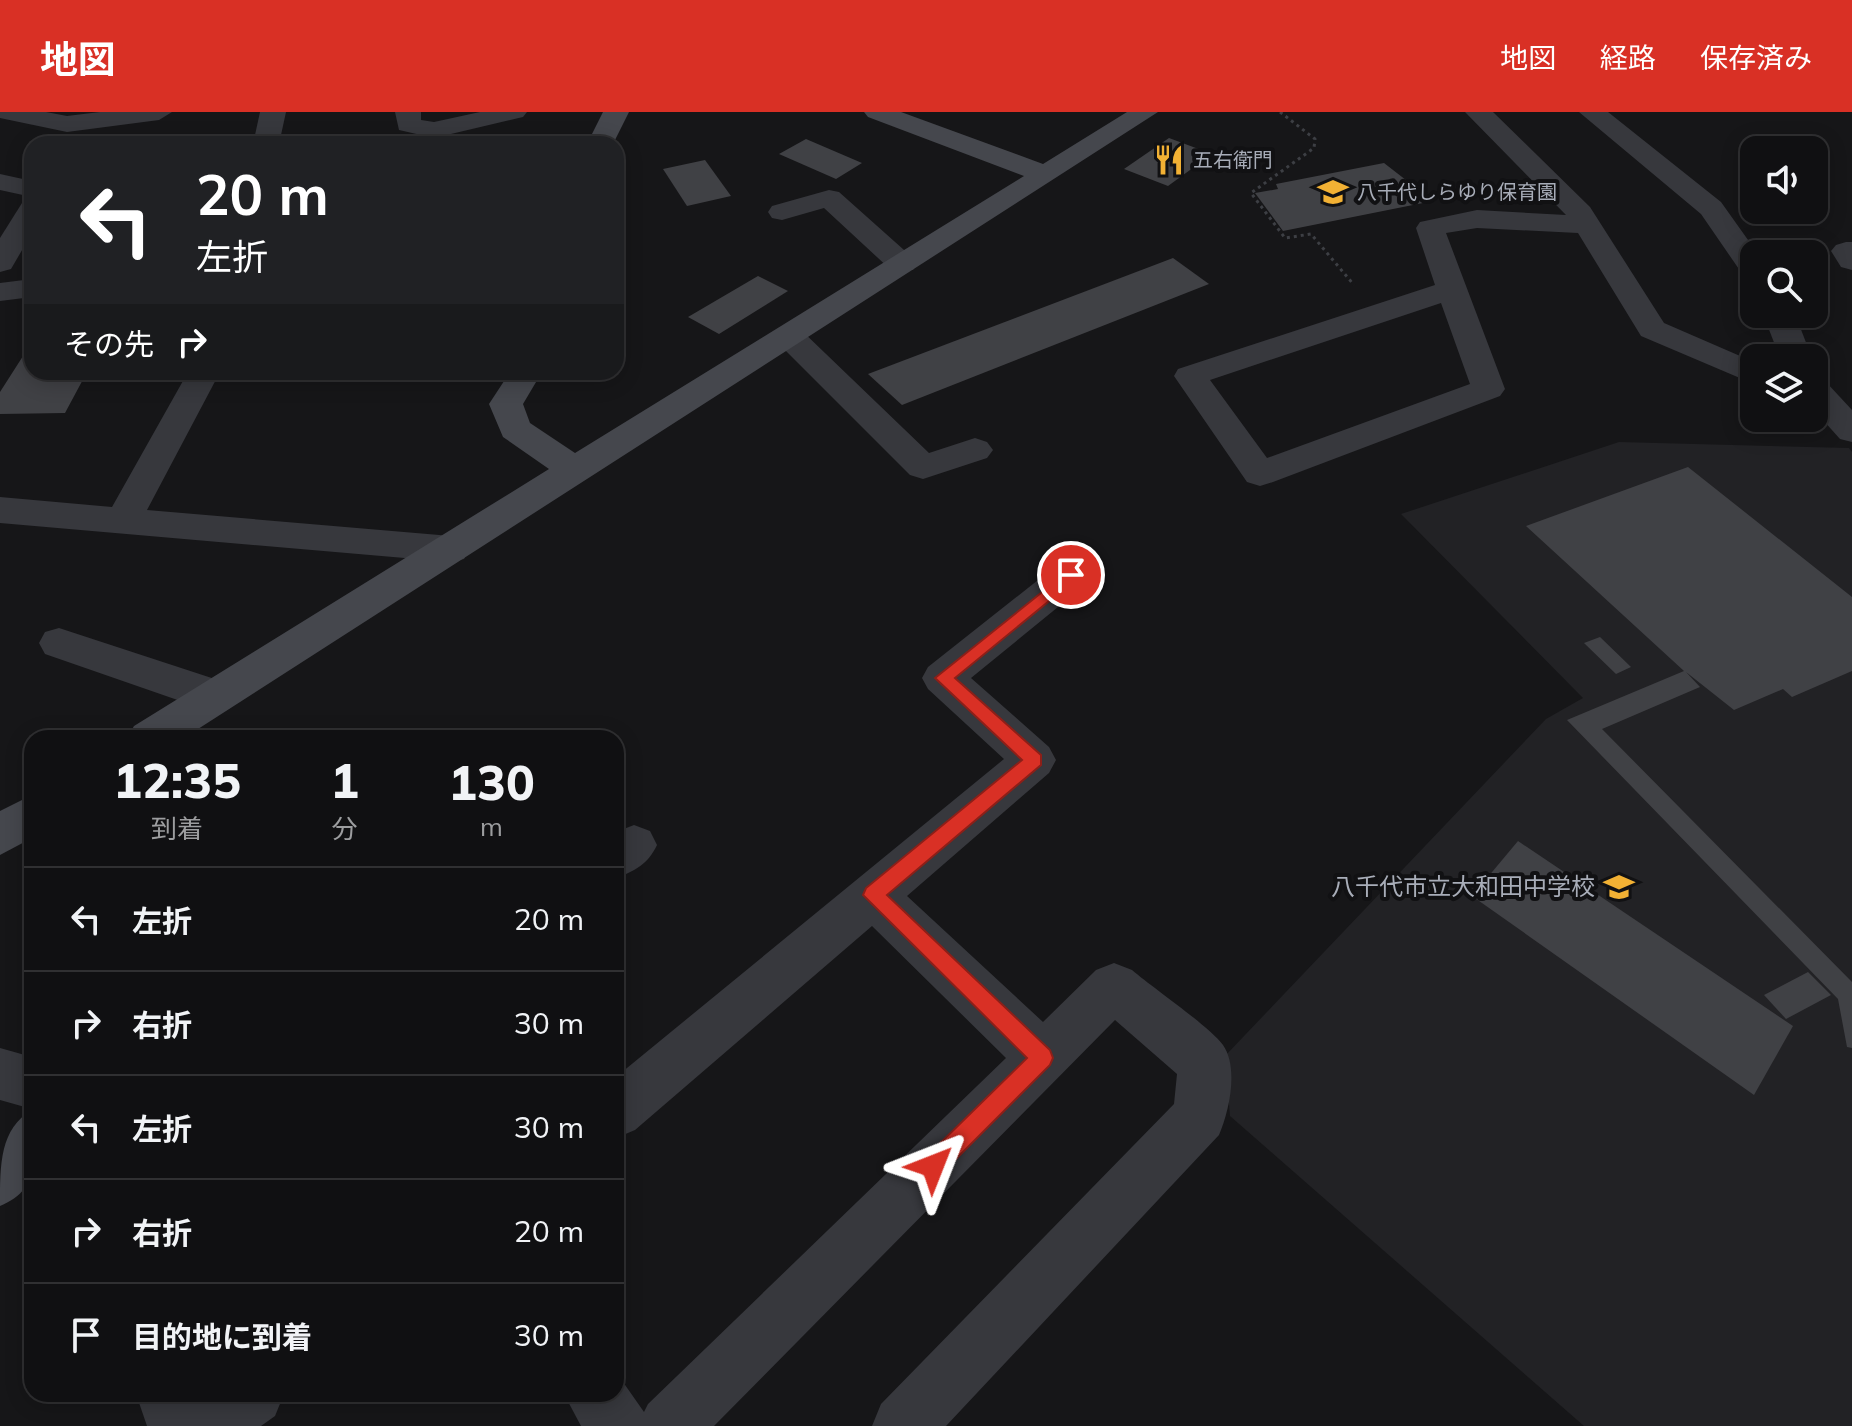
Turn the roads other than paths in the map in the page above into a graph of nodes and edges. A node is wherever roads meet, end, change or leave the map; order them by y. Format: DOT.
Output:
graph roads {
  1 [pos="7,112"];
  2 [pos="159,112"];
  3 [pos="273,112"];
  4 [pos="408,112"];
  5 [pos="514,112"];
  6 [pos="616,112"];
  7 [pos="877,112"];
  8 [pos="1145,112"];
  9 [pos="1478,112"];
  10 [pos="1592,112"];
  11 [pos="265,136"];
  12 [pos="604,136"];
  13 [pos="1045,174"];
  14 [pos="0,182"];
  15 [pos="24,187"];
  16 [pos="782,212"];
  17 [pos="1587,225"];
  18 [pos="24,234"];
  19 [pos="1740,249"];
  20 [pos="1852,251"];
  21 [pos="1852,261"];
  22 [pos="0,263"];
  23 [pos="902,264"];
  24 [pos="24,289"];
  25 [pos="1452,289"];
  26 [pos="0,292"];
  27 [pos="789,336"];
  28 [pos="1740,368"];
  29 [pos="200,380"];
  30 [pos="521,380"];
  31 [pos="1828,404"];
  32 [pos="1852,431"];
  33 [pos="975,450"];
  34 [pos="576,471"];
  35 [pos="0,510"];
  36 [pos="122,521"];
  37 [pos="451,549"];
  38 [pos="1071,575"];
  39 [pos="59,643"];
  40 [pos="186,722"];
  41 [pos="24,819"];
  42 [pos="0,835"];
  43 [pos="873,895"];
  44 [pos="1043,1058"];
  45 [pos="0,1074"];
  46 [pos="24,1081"];
  47 [pos="624,1104"];
  48 [pos="24,1147"];
  49 [pos="0,1178"];
  50 [pos="170,1402"];
  51 [pos="242,1402"];
  52 [pos="601,1402"];
  53 [pos="178,1426"];
  54 [pos="210,1426"];
  55 [pos="619,1426"];
  56 [pos="670,1426"];
  57 [pos="903,1426"];
  1 -- 2 [label="street"];
  3 -- 11 [label="street"];
  4 -- 5 [label="street"];
  6 -- 12 [label="street"];
  7 -- 13 [label="street"];
  8 -- 13 [label="street"];
  9 -- 17 [label="street"];
  10 -- 19 [label="street"];
  13 -- 23 [label="street"];
  14 -- 15 [label="street"];
  16 -- 23 [label="street"];
  17 -- 25 [label="street"];
  17 -- 28 [label="street"];
  18 -- 22 [label="street"];
  20 -- 21 [label="street"];
  23 -- 27 [label="street"];
  24 -- 26 [label="street"];
  25 -- 25 [label="street"];
  27 -- 33 [label="street"];
  27 -- 34 [label="street"];
  29 -- 36 [label="street"];
  30 -- 34 [label="street"];
  31 -- 32 [label="street"];
  34 -- 37 [label="street"];
  35 -- 36 [label="street"];
  36 -- 37 [label="street"];
  37 -- 40 [label="street"];
  38 -- 43 [label="street"];
  39 -- 40 [label="street"];
  41 -- 42 [label="street"];
  43 -- 44 [label="street"];
  43 -- 47 [label="street"];
  44 -- 56 [label="street"];
  44 -- 57 [label="street"];
  45 -- 46 [label="street"];
  48 -- 49 [label="street"];
  50 -- 53 [label="street"];
  51 -- 54 [label="street"];
  52 -- 55 [label="street"];
}
